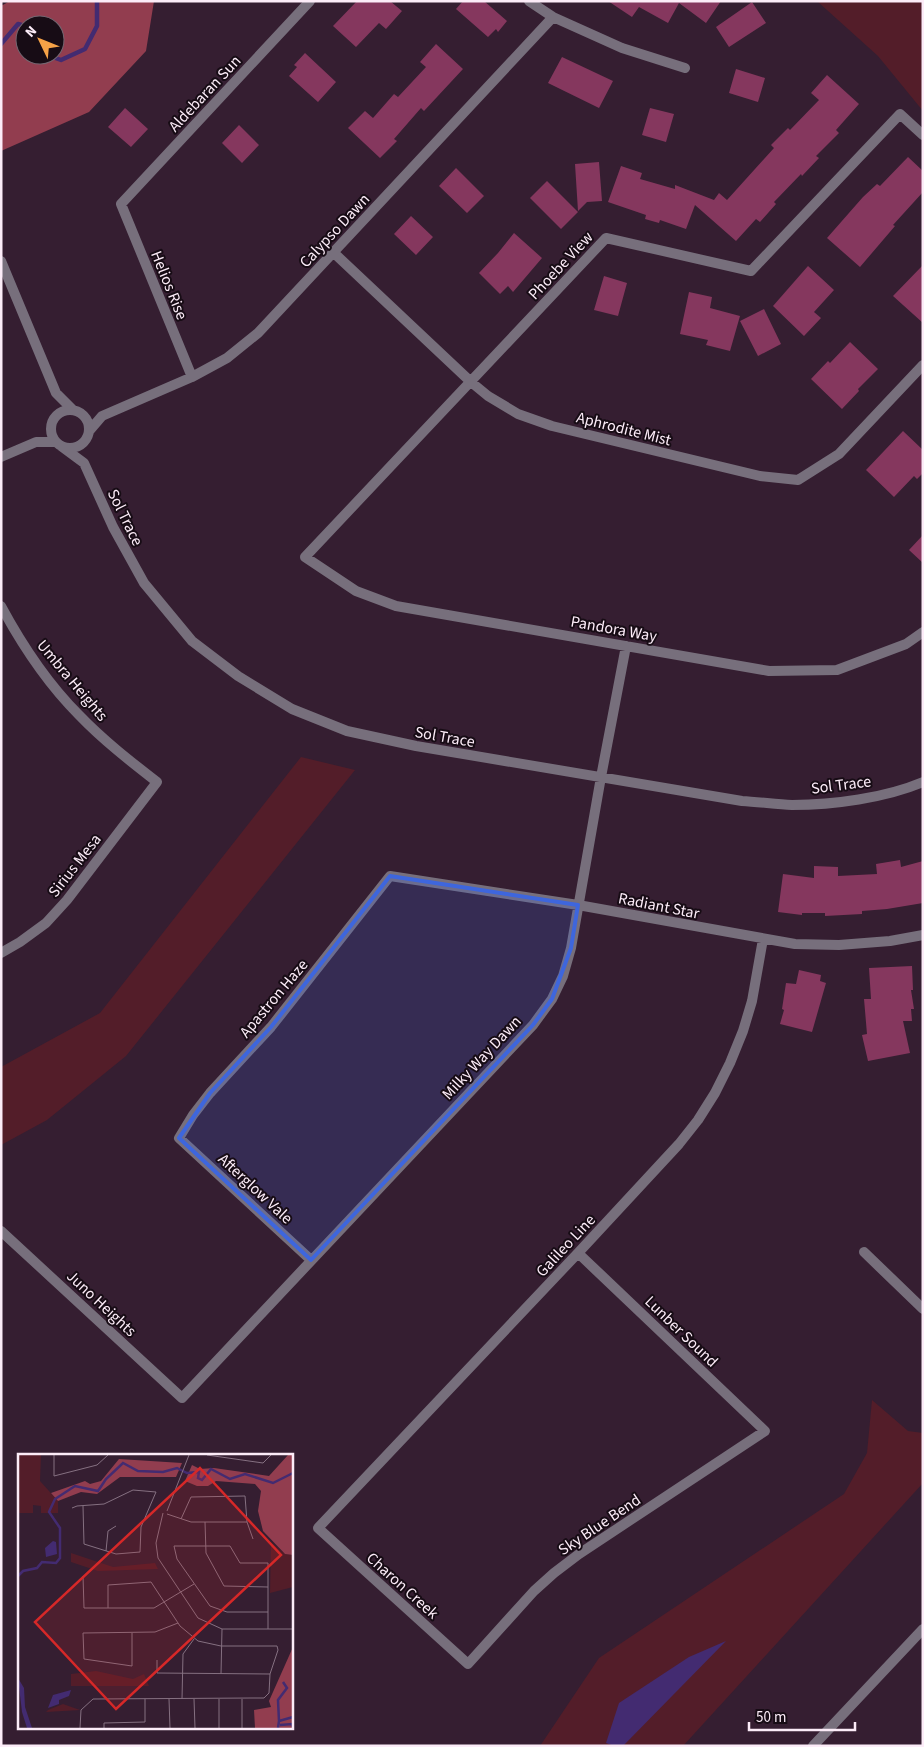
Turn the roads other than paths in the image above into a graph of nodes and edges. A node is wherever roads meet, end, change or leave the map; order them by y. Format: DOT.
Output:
graph roads {
  1 [pos="310,1"];
  2 [pos="529,1"];
  3 [pos="553,17"];
  4 [pos="685,68"];
  5 [pos="923,135"];
  6 [pos="121,204"];
  7 [pos="333,252"];
  8 [pos="1,261"];
  9 [pos="923,365"];
  10 [pos="192,377"];
  11 [pos="471,382"];
  12 [pos="56,393"];
  13 [pos="78,411"];
  14 [pos="102,416"];
  15 [pos="52,421"];
  16 [pos="89,433"];
  17 [pos="36,442"];
  18 [pos="59,444"];
  19 [pos="1,457"];
  20 [pos="84,463"];
  21 [pos="305,557"];
  22 [pos="1,606"];
  23 [pos="923,632"];
  24 [pos="626,646"];
  25 [pos="601,777"];
  26 [pos="157,782"];
  27 [pos="923,782"];
  28 [pos="390,876"];
  29 [pos="578,905"];
  30 [pos="923,936"];
  31 [pos="764,939"];
  32 [pos="1,953"];
  33 [pos="179,1138"];
  34 [pos="1,1231"];
  35 [pos="864,1252"];
  36 [pos="578,1253"];
  37 [pos="311,1260"];
  38 [pos="923,1309"];
  39 [pos="182,1398"];
  40 [pos="765,1431"];
  41 [pos="318,1528"];
  42 [pos="923,1629"];
  43 [pos="468,1664"];
  44 [pos="813,1746"];
  1 -- 6 [label="street, Aldebaran Sun"];
  2 -- 3 [label="street"];
  3 -- 4 [label="street"];
  3 -- 7 [label="street, Calypso Dawn"];
  5 -- 11 [label="street, Phoebe View"];
  6 -- 10 [label="street, Helios Rise"];
  7 -- 10 [label="street, Calypso Dawn"];
  7 -- 11 [label="street, Aphrodite Mist"];
  8 -- 12 [label="street"];
  9 -- 11 [label="street, Aphrodite Mist"];
  10 -- 14 [label="street, Calypso Dawn"];
  11 -- 21 [label="street, Phoebe View"];
  12 -- 13 [label="street"];
  12 -- 15 [label="street"];
  13 -- 14 [label="street"];
  13 -- 15 [label="street"];
  13 -- 16 [label="street"];
  14 -- 16 [label="street, Calypso Dawn"];
  15 -- 17 [label="street"];
  15 -- 18 [label="street"];
  16 -- 18 [label="street"];
  16 -- 20 [label="street"];
  17 -- 18 [label="street"];
  17 -- 19 [label="street"];
  18 -- 20 [label="street, Sol Trace"];
  20 -- 25 [label="street, Sol Trace"];
  21 -- 24 [label="street, Pandora Way"];
  22 -- 26 [label="street, Umbra Heights"];
  23 -- 24 [label="street, Pandora Way"];
  24 -- 25 [label="street, Milky Way Dawn"];
  25 -- 27 [label="street, Sol Trace"];
  25 -- 29 [label="street, Milky Way Dawn"];
  26 -- 32 [label="street, Sirius Mesa"];
  28 -- 29 [label="street, Radiant Star"];
  28 -- 33 [label="street, Apastron Haze"];
  29 -- 31 [label="street, Radiant Star"];
  29 -- 37 [label="street, Milky Way Dawn"];
  30 -- 31 [label="street, Radiant Star"];
  31 -- 36 [label="street, Galileo Line"];
  33 -- 37 [label="street, Afterglow Vale"];
  34 -- 39 [label="street, Juno Heights"];
  35 -- 38 [label="street"];
  36 -- 40 [label="street, Lunber Sound"];
  36 -- 41 [label="street, Galileo Line"];
  37 -- 39 [label="street, Milky Way Dawn"];
  40 -- 43 [label="street, Sky Blue Bend"];
  41 -- 43 [label="street, Charon Creek"];
  42 -- 44 [label="street"];
}
